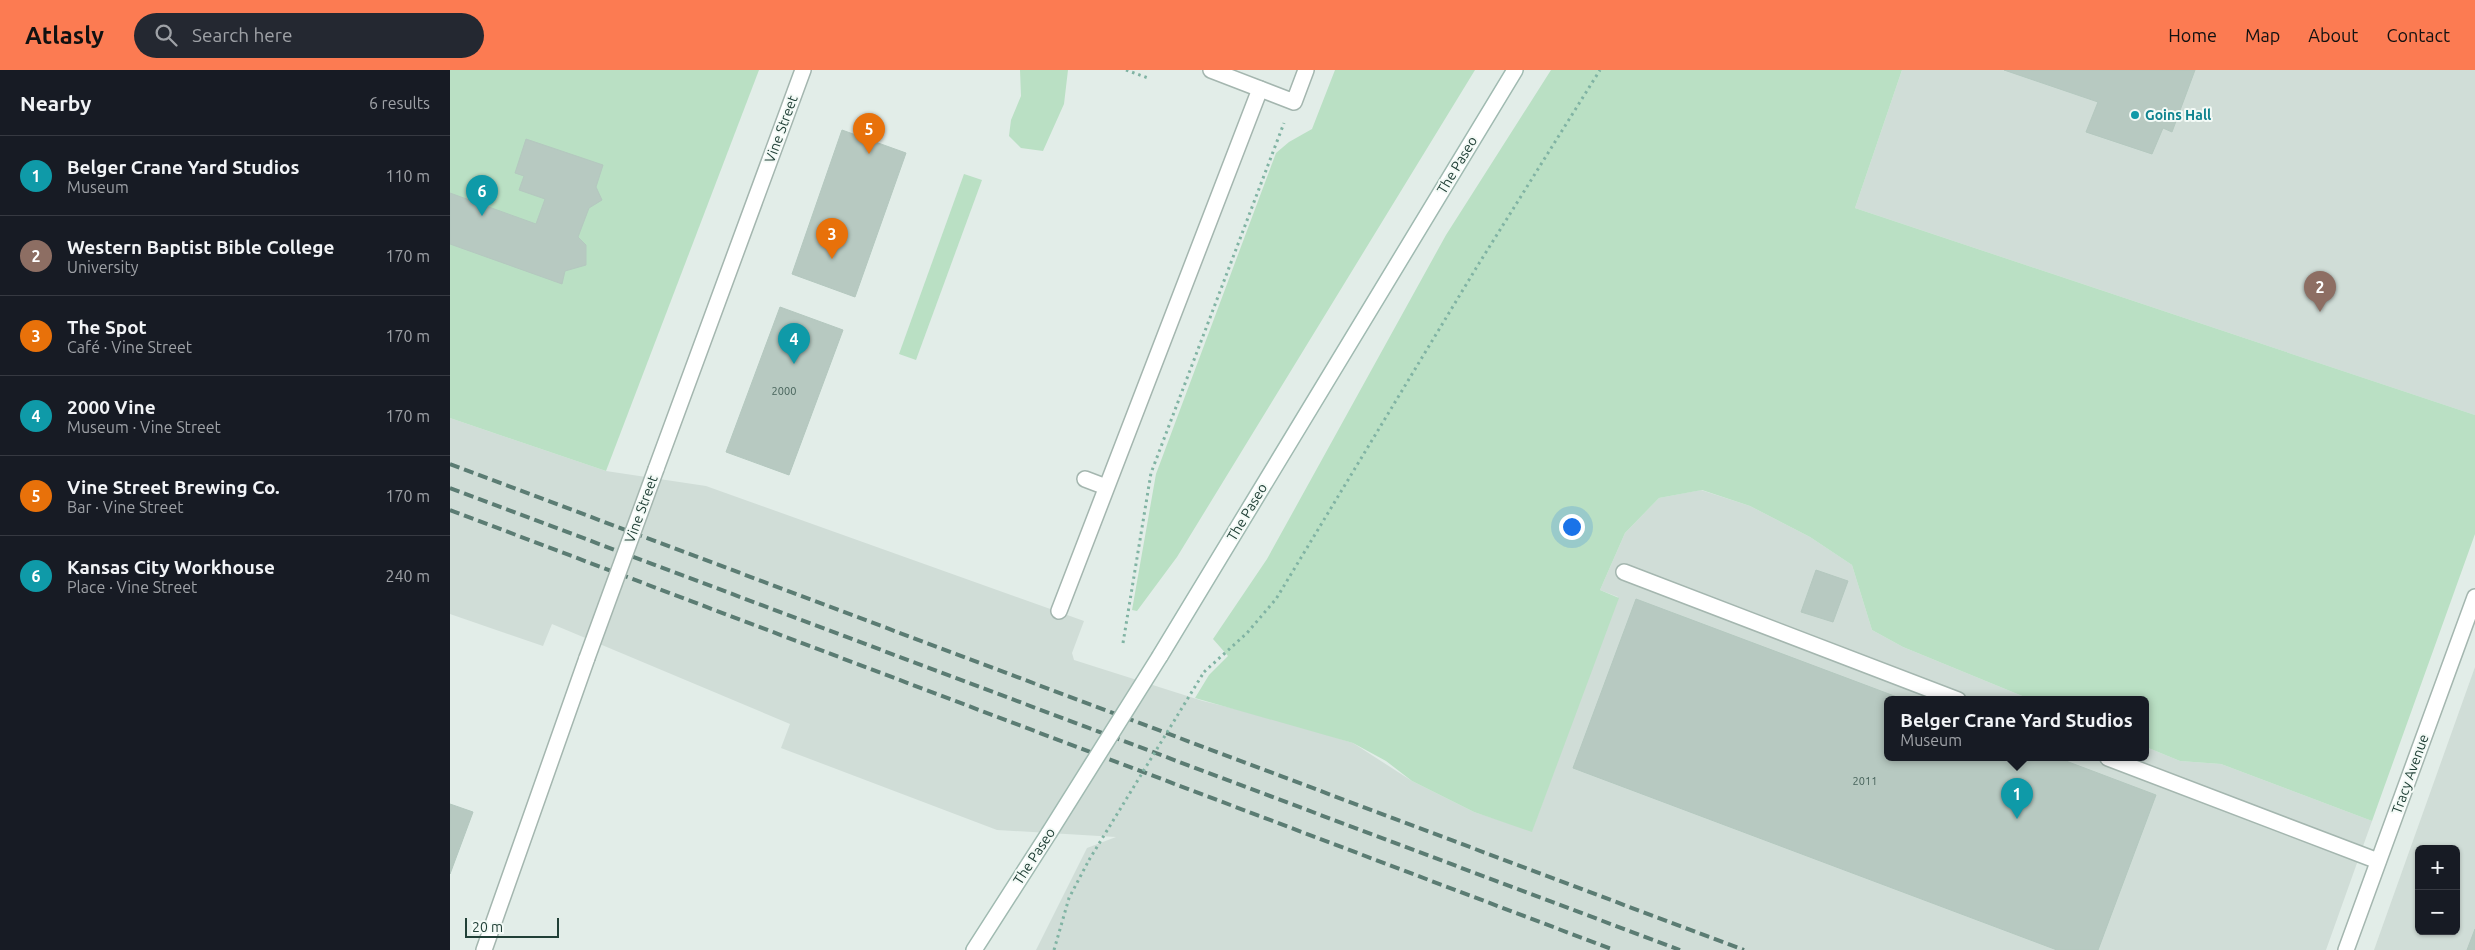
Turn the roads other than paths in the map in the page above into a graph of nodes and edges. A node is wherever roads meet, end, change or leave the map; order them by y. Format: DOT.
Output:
graph roads {
  1 [pos="803,70"];
  2 [pos="1211,70"];
  3 [pos="1306,70"];
  4 [pos="1515,70"];
  5 [pos="1260,89"];
  6 [pos="1085,479"];
  7 [pos="1106,487"];
  8 [pos="1624,572"];
  9 [pos="2475,598"];
  10 [pos="1059,612"];
  11 [pos="1948,696"];
  12 [pos="2116,761"];
  13 [pos="2378,861"];
  14 [pos="484,950"];
  15 [pos="974,950"];
  16 [pos="2346,950"];
  1 -- 14 [label="street, Vine Street, bridge"];
  2 -- 5 [label="street"];
  3 -- 5 [label="street"];
  4 -- 15 [label="street, The Paseo, bridge"];
  5 -- 7 [label="street"];
  6 -- 7 [label="street"];
  7 -- 10 [label="street"];
  8 -- 11 [label="street"];
  9 -- 13 [label="street, Tracy Avenue"];
  12 -- 13 [label="street"];
  13 -- 16 [label="street, Tracy Avenue"];
}
